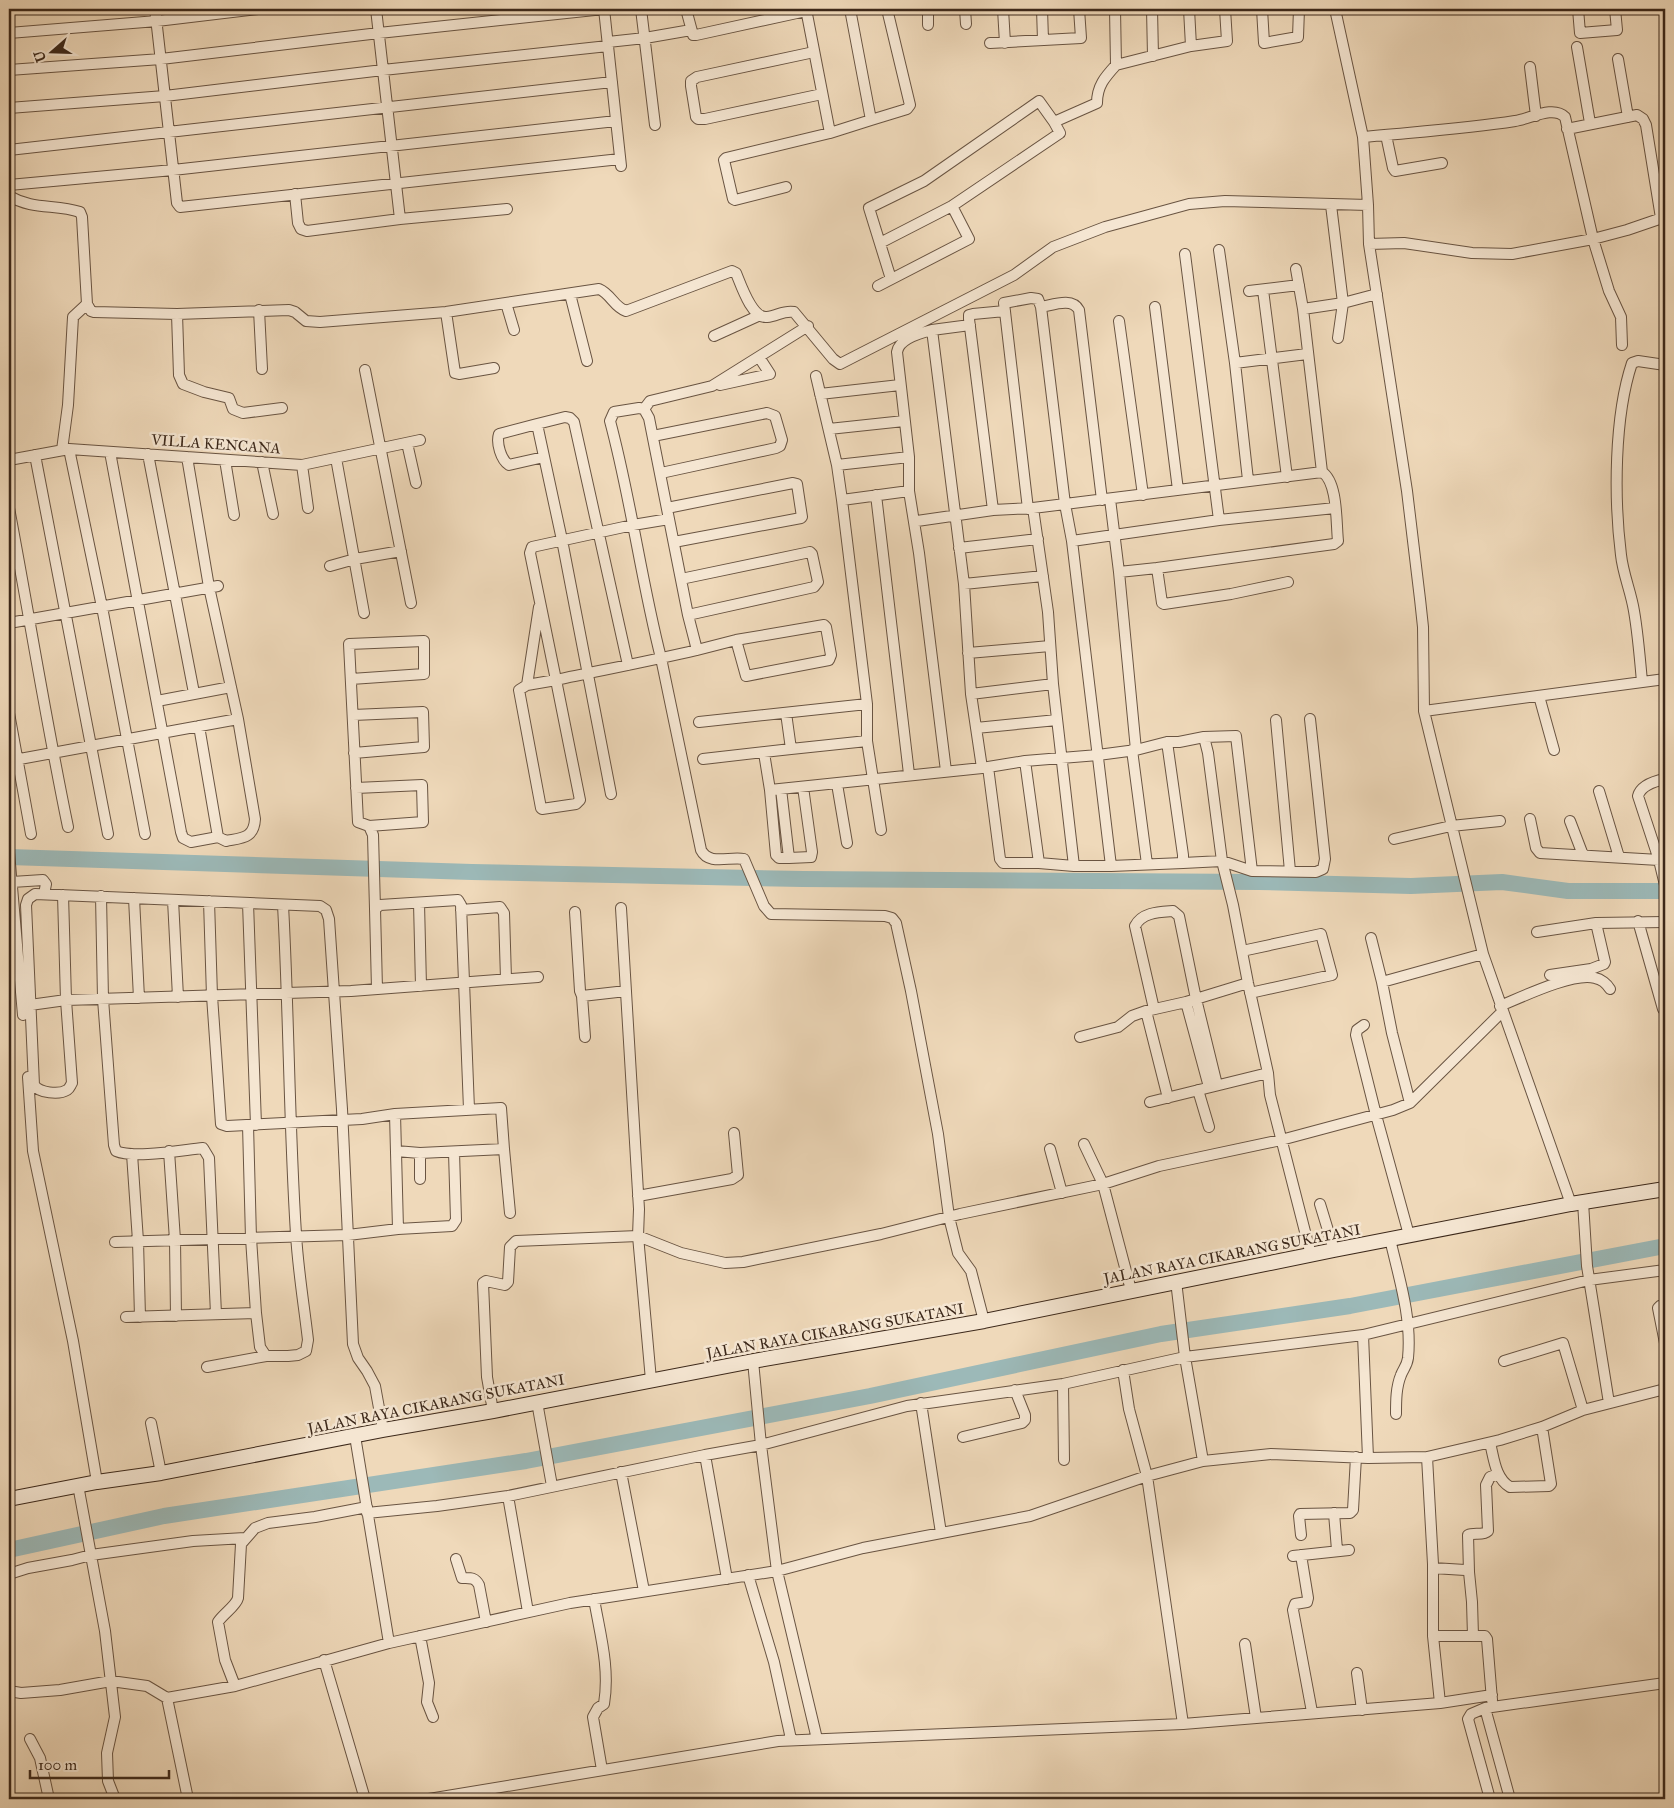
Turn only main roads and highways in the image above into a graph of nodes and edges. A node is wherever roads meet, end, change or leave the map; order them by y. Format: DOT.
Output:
graph roads {
  1 [pos="1665,1189"];
  2 [pos="9,1499"];
  1 -- 2 [label="main road, JALAN RAYA CIKARANG SUKATANI"];
}
